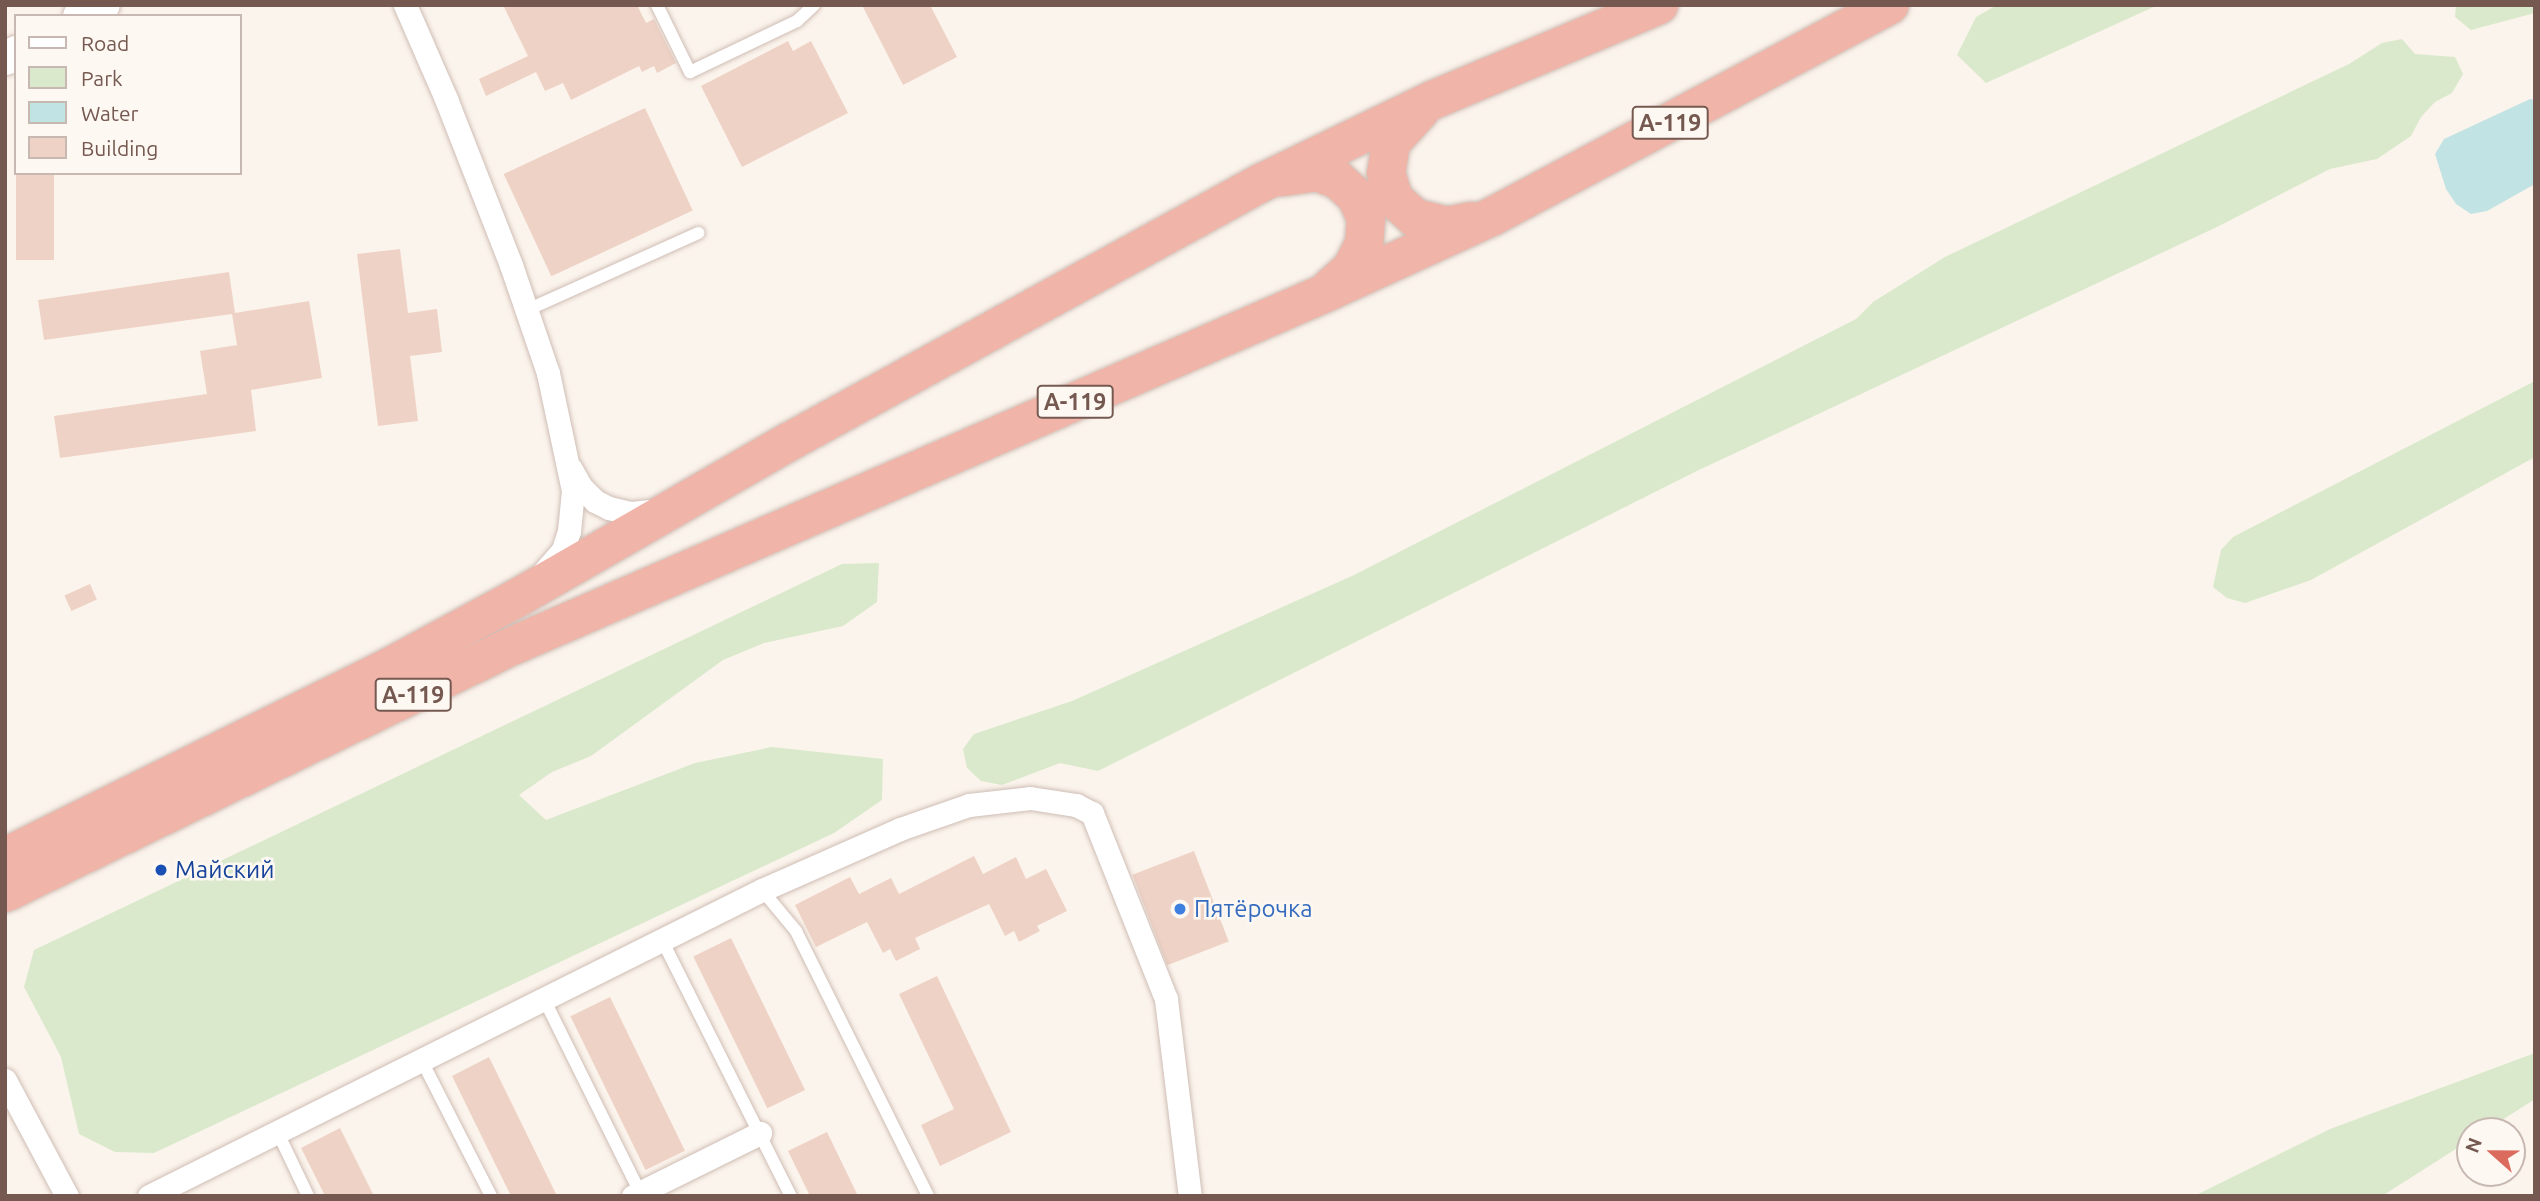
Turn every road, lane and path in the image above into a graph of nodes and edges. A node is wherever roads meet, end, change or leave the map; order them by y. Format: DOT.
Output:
graph roads {
  1 [pos="103,5"];
  2 [pos="405,5"];
  3 [pos="657,5"];
  4 [pos="814,5"];
  5 [pos="1659,5"];
  6 [pos="1889,5"];
  7 [pos="83,14"];
  8 [pos="1433,100"];
  9 [pos="1261,183"];
  10 [pos="1493,216"];
  11 [pos="698,233"];
  12 [pos="1324,294"];
  13 [pos="527,310"];
  14 [pos="569,467"];
  15 [pos="677,505"];
  16 [pos="519,597"];
  17 [pos="45,838"];
  18 [pos="5,841"];
  19 [pos="10,883"];
  20 [pos="762,890"];
  21 [pos="662,940"];
  22 [pos="544,999"];
  23 [pos="422,1061"];
  24 [pos="5,1080"];
  25 [pos="278,1133"];
  26 [pos="760,1133"];
  27 [pos="636,1194"];
  28 [pos="67,1196"];
  29 [pos="149,1196"];
  30 [pos="307,1196"];
  31 [pos="491,1196"];
  32 [pos="791,1196"];
  33 [pos="928,1196"];
  34 [pos="1190,1196"];
  1 -- 7 [label="street"];
  2 -- 13 [label="street"];
  3 -- 4 [label="lane"];
  5 -- 8 [label="highway, А-119"];
  6 -- 10 [label="highway, А-119"];
  8 -- 9 [label="highway, А-119"];
  8 -- 10 [label="highway"];
  9 -- 12 [label="highway"];
  9 -- 15 [label="highway, А-119"];
  10 -- 12 [label="highway, А-119"];
  11 -- 13 [label="lane"];
  12 -- 19 [label="highway, А-119"];
  13 -- 14 [label="street"];
  14 -- 15 [label="street"];
  14 -- 16 [label="street"];
  15 -- 16 [label="highway, А-119"];
  16 -- 17 [label="highway, А-119"];
  17 -- 18 [label="street"];
  17 -- 19 [label="highway, А-119"];
  20 -- 21 [label="street"];
  20 -- 33 [label="lane"];
  20 -- 34 [label="street"];
  21 -- 22 [label="street"];
  21 -- 26 [label="lane"];
  22 -- 23 [label="street"];
  22 -- 27 [label="lane"];
  23 -- 25 [label="street"];
  23 -- 31 [label="lane"];
  24 -- 28 [label="street"];
  25 -- 29 [label="street"];
  25 -- 30 [label="lane"];
  26 -- 27 [label="street"];
  26 -- 32 [label="lane"];
}
